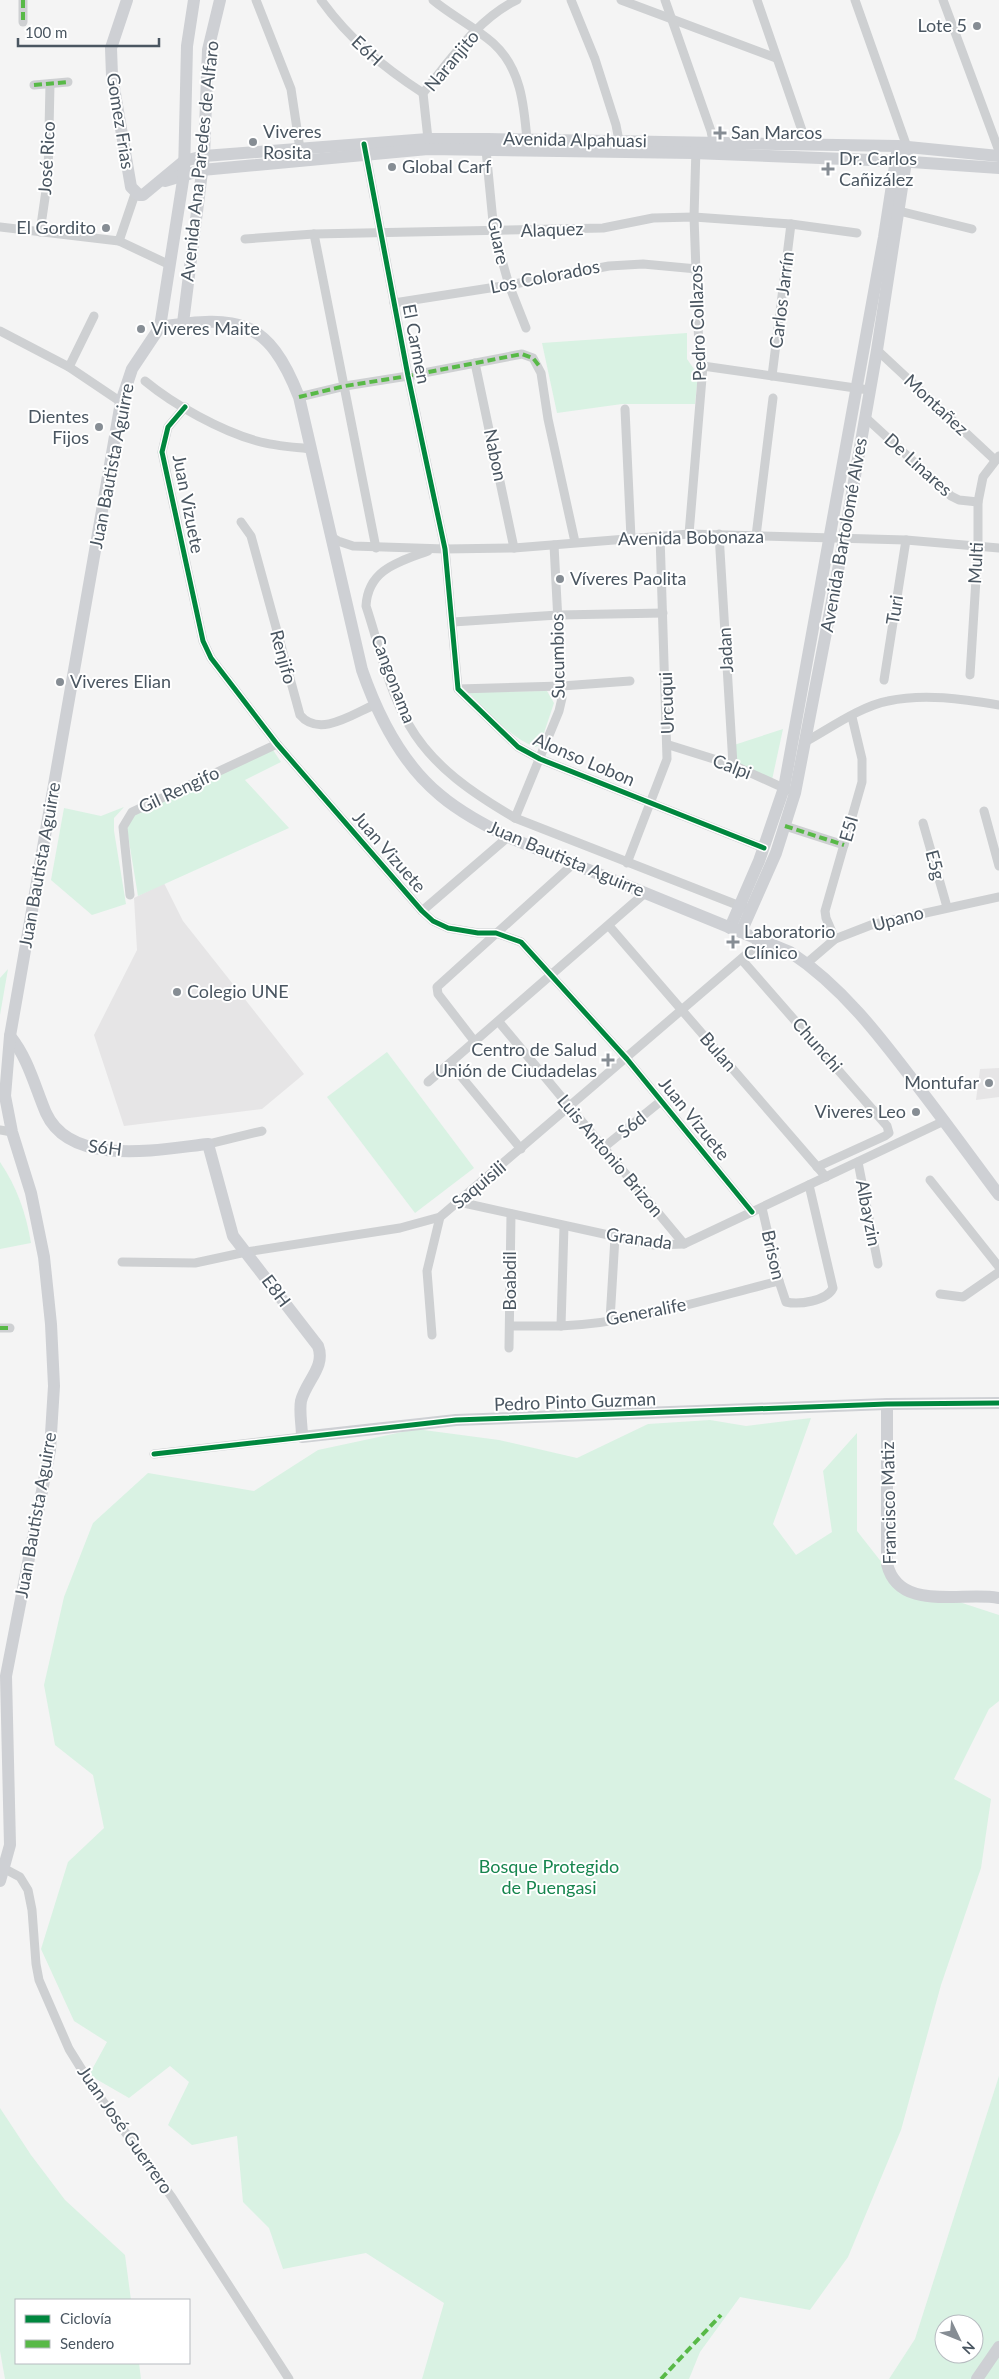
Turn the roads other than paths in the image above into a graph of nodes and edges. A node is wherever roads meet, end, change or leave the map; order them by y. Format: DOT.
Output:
graph roads {
  1 [pos="22,0"];
  2 [pos="127,0"];
  3 [pos="194,0"];
  4 [pos="220,0"];
  5 [pos="256,0"];
  6 [pos="321,0"];
  7 [pos="433,0"];
  8 [pos="517,0"];
  9 [pos="571,0"];
  10 [pos="621,0"];
  11 [pos="665,0"];
  12 [pos="757,0"];
  13 [pos="855,0"];
  14 [pos="943,0"];
  15 [pos="672,19"];
  16 [pos="22,22"];
  17 [pos="476,31"];
  18 [pos="776,58"];
  19 [pos="68,82"];
  20 [pos="50,84"];
  21 [pos="34,85"];
  22 [pos="423,92"];
  23 [pos="428,139"];
  24 [pos="527,140"];
  25 [pos="620,146"];
  26 [pos="807,146"];
  27 [pos="696,147"];
  28 [pos="903,147"];
  29 [pos="714,148"];
  30 [pos="300,149"];
  31 [pos="365,150"];
  32 [pos="486,150"];
  33 [pos="999,151"];
  34 [pos="204,156"];
  35 [pos="999,156"];
  36 [pos="902,161"];
  37 [pos="184,168"];
  38 [pos="999,168"];
  39 [pos="202,170"];
  40 [pos="135,194"];
  41 [pos="899,211"];
  42 [pos="694,217"];
  43 [pos="791,224"];
  44 [pos="0,227"];
  45 [pos="972,228"];
  46 [pos="40,232"];
  47 [pos="494,232"];
  48 [pos="857,233"];
  49 [pos="314,234"];
  50 [pos="381,234"];
  51 [pos="245,239"];
  52 [pos="119,241"];
  53 [pos="170,265"];
  54 [pos="696,269"];
  55 [pos="509,285"];
  56 [pos="394,303"];
  57 [pos="94,316"];
  58 [pos="183,323"];
  59 [pos="160,327"];
  60 [pos="526,328"];
  61 [pos="0,331"];
  62 [pos="877,350"];
  63 [pos="475,363"];
  64 [pos="703,366"];
  65 [pos="69,367"];
  66 [pos="408,376"];
  67 [pos="772,376"];
  68 [pos="145,381"];
  69 [pos="345,386"];
  70 [pos="863,389"];
  71 [pos="300,398"];
  72 [pos="773,398"];
  73 [pos="121,402"];
  74 [pos="186,407"];
  75 [pos="625,409"];
  76 [pos="864,417"];
  77 [pos="311,449"];
  78 [pos="997,458"];
  79 [pos="978,502"];
  80 [pos="241,522"];
  81 [pos="689,534"];
  82 [pos="720,534"];
  83 [pos="660,535"];
  84 [pos="331,536"];
  85 [pos="756,536"];
  86 [pos="631,538"];
  87 [pos="830,538"];
  88 [pos="844,539"];
  89 [pos="906,540"];
  90 [pos="575,542"];
  91 [pos="554,545"];
  92 [pos="353,546"];
  93 [pos="978,547"];
  94 [pos="376,548"];
  95 [pos="434,548"];
  96 [pos="514,548"];
  97 [pos="999,548"];
  98 [pos="446,549"];
  99 [pos="336,561"];
  100 [pos="663,613"];
  101 [pos="558,615"];
  102 [pos="452,622"];
  103 [pos="970,675"];
  104 [pos="884,680"];
  105 [pos="630,681"];
  106 [pos="562,686"];
  107 [pos="458,689"];
  108 [pos="374,705"];
  109 [pos="999,705"];
  110 [pos="852,717"];
  111 [pos="805,742"];
  112 [pos="277,744"];
  113 [pos="668,745"];
  114 [pos="540,759"];
  115 [pos="733,765"];
  116 [pos="789,791"];
  117 [pos="651,803"];
  118 [pos="984,811"];
  119 [pos="515,818"];
  120 [pos="923,823"];
  121 [pos="785,826"];
  122 [pos="508,837"];
  123 [pos="844,845"];
  124 [pos="764,848"];
  125 [pos="627,863"];
  126 [pos="572,865"];
  127 [pos="999,866"];
  128 [pos="646,893"];
  129 [pos="130,895"];
  130 [pos="999,897"];
  131 [pos="946,907"];
  132 [pos="745,908"];
  133 [pos="422,911"];
  134 [pos="610,927"];
  135 [pos="735,930"];
  136 [pos="496,932"];
  137 [pos="835,939"];
  138 [pos="762,941"];
  139 [pos="742,960"];
  140 [pos="807,963"];
  141 [pos="554,975"];
  142 [pos="682,1010"];
  143 [pos="499,1022"];
  144 [pos="10,1036"];
  145 [pos="475,1042"];
  146 [pos="627,1058"];
  147 [pos="450,1063"];
  148 [pos="428,1082"];
  149 [pos="661,1101"];
  150 [pos="569,1108"];
  151 [pos="944,1121"];
  152 [pos="6,1131"];
  153 [pos="262,1131"];
  154 [pos="208,1144"];
  155 [pos="603,1148"];
  156 [pos="521,1149"];
  157 [pos="858,1162"];
  158 [pos="817,1168"];
  159 [pos="826,1177"];
  160 [pos="930,1180"];
  161 [pos="809,1185"];
  162 [pos="999,1195"];
  163 [pos="459,1202"];
  164 [pos="762,1208"];
  165 [pos="752,1212"];
  166 [pos="511,1214"];
  167 [pos="440,1217"];
  168 [pos="564,1226"];
  169 [pos="615,1237"];
  170 [pos="684,1244"];
  171 [pos="246,1252"];
  172 [pos="122,1262"];
  173 [pos="878,1264"];
  174 [pos="999,1267"];
  175 [pos="999,1272"];
  176 [pos="779,1281"];
  177 [pos="940,1294"];
  178 [pos="610,1320"];
  179 [pos="510,1326"];
  180 [pos="561,1326"];
  181 [pos="0,1328"];
  182 [pos="10,1328"];
  183 [pos="432,1335"];
  184 [pos="509,1348"];
  185 [pos="999,1403"];
  186 [pos="887,1404"];
  187 [pos="302,1437"];
  188 [pos="154,1454"];
  189 [pos="999,1598"];
  190 [pos="5,1848"];
  191 [pos="2,1874"];
  192 [pos="999,2348"];
  193 [pos="289,2379"];
  194 [pos="977,2379"];
  1 -- 16 [label="street"];
  2 -- 40 [label="main road, Gomez Frias"];
  3 -- 37 [label="main road, Avenida Ana Paredes de Alfaro"];
  4 -- 34 [label="main road, Avenida Ana Paredes de Alfaro"];
  5 -- 30 [label="street"];
  6 -- 22 [label="street, E6H"];
  7 -- 17 [label="street"];
  8 -- 17 [label="street, Naranjito"];
  9 -- 25 [label="street"];
  10 -- 15 [label="street"];
  11 -- 15 [label="street"];
  12 -- 18 [label="street"];
  13 -- 28 [label="street, Avenida Bartolomé Alves"];
  14 -- 33 [label="street"];
  15 -- 18 [label="street"];
  15 -- 29 [label="street"];
  17 -- 22 [label="street, Naranjito"];
  17 -- 24 [label="street"];
  18 -- 26 [label="street"];
  19 -- 20 [label="street"];
  20 -- 21 [label="street"];
  20 -- 46 [label="street, José Rico"];
  22 -- 23 [label="street, Naranjito"];
  23 -- 24 [label="main road, Avenida Alpahuasi"];
  23 -- 31 [label="main road, Avenida Alpahuasi"];
  24 -- 25 [label="main road, Avenida Alpahuasi"];
  25 -- 27 [label="main road, Avenida Alpahuasi"];
  25 -- 32 [label="main road, Avenida Alpahuasi"];
  26 -- 28 [label="main road, Avenida Alpahuasi"];
  26 -- 29 [label="main road, Avenida Alpahuasi"];
  27 -- 29 [label="main road, Avenida Alpahuasi"];
  27 -- 42 [label="street, Pedro Collazos"];
  28 -- 35 [label="main road, Avenida Alpahuasi"];
  28 -- 36 [label="main road, Avenida Bartolomé Alves"];
  29 -- 36 [label="main road, Avenida Alpahuasi"];
  30 -- 31 [label="main road, Avenida Alpahuasi"];
  30 -- 34 [label="main road, Avenida Alpahuasi"];
  31 -- 32 [label="main road, Avenida Alpahuasi"];
  31 -- 39 [label="main road, Avenida Alpahuasi"];
  31 -- 50 [label="street, El Carmen"];
  32 -- 47 [label="street, Guare"];
  34 -- 37 [label="main road, Avenida Alpahuasi"];
  34 -- 39 [label="main road, Avenida Ana Paredes de Alfaro"];
  36 -- 38 [label="main road, Avenida Alpahuasi"];
  36 -- 41 [label="main road, Avenida Bartolomé Alves"];
  36 -- 70 [label="main road, Avenida Bartolomé Alves"];
  37 -- 39 [label="main road, Avenida Alpahuasi"];
  37 -- 40 [label="main road, Avenida Alpahuasi"];
  37 -- 53 [label="main road, Avenida Ana Paredes de Alfaro"];
  39 -- 58 [label="main road, Avenida Ana Paredes de Alfaro"];
  40 -- 52 [label="street, Gomez Frias"];
  41 -- 45 [label="street"];
  41 -- 62 [label="main road, Avenida Bartolomé Alves"];
  42 -- 43 [label="street, Alaquez"];
  42 -- 47 [label="street, Alaquez"];
  42 -- 54 [label="street, Pedro Collazos"];
  43 -- 48 [label="street, Alaquez"];
  43 -- 67 [label="street, Carlos Jarrín"];
  44 -- 46 [label="street"];
  46 -- 52 [label="street"];
  47 -- 50 [label="street, Alaquez"];
  47 -- 55 [label="street, Guare"];
  49 -- 50 [label="street, Alaquez"];
  49 -- 51 [label="street, Alaquez"];
  49 -- 69 [label="street"];
  50 -- 56 [label="street, El Carmen"];
  52 -- 53 [label="street"];
  53 -- 59 [label="main road, Avenida Ana Paredes de Alfaro"];
  54 -- 55 [label="street, Los Colorados"];
  54 -- 64 [label="street, Pedro Collazos"];
  55 -- 56 [label="street, Los Colorados"];
  55 -- 60 [label="street, Guare"];
  56 -- 66 [label="street, El Carmen"];
  57 -- 65 [label="street"];
  58 -- 59 [label="main road, Juan Bautista Aguirre"];
  58 -- 71 [label="main road, Juan Bautista Aguirre"];
  59 -- 73 [label="main road, Juan Bautista Aguirre"];
  61 -- 65 [label="street"];
  62 -- 70 [label="main road, Avenida Bartolomé Alves"];
  62 -- 78 [label="street, Montañez"];
  63 -- 66 [label="street"];
  63 -- 90 [label="street"];
  63 -- 96 [label="street, Nabon"];
  64 -- 67 [label="street"];
  64 -- 81 [label="street, Pedro Collazos"];
  65 -- 73 [label="street"];
  66 -- 69 [label="street"];
  66 -- 98 [label="street, El Carmen"];
  67 -- 70 [label="street"];
  68 -- 74 [label="street"];
  69 -- 71 [label="street"];
  69 -- 94 [label="street"];
  70 -- 76 [label="main road, Avenida Bartolomé Alves"];
  70 -- 87 [label="main road, Avenida Bartolomé Alves"];
  71 -- 77 [label="main road, Juan Bautista Aguirre"];
  72 -- 85 [label="street"];
  73 -- 144 [label="main road, Juan Bautista Aguirre"];
  74 -- 77 [label="street"];
  74 -- 112 [label="street, Juan Vizuete"];
  75 -- 86 [label="street"];
  76 -- 79 [label="street, De Linares"];
  76 -- 88 [label="main road, Avenida Bartolomé Alves"];
  77 -- 84 [label="main road, Juan Bautista Aguirre"];
  78 -- 79 [label="street, Multi"];
  79 -- 93 [label="street, Multi"];
  80 -- 108 [label="street, Renjifo"];
  81 -- 82 [label="street, Avenida Bobonaza"];
  81 -- 83 [label="street, Avenida Bobonaza"];
  82 -- 85 [label="street, Avenida Bobonaza"];
  82 -- 115 [label="street, Jadan"];
  83 -- 86 [label="street, Avenida Bobonaza"];
  83 -- 100 [label="street, Urcuqui"];
  84 -- 92 [label="street, Avenida Bobonaza"];
  84 -- 99 [label="main road, Juan Bautista Aguirre"];
  85 -- 87 [label="street, Avenida Bobonaza"];
  86 -- 90 [label="street, Avenida Bobonaza"];
  87 -- 88 [label="street, Avenida Bobonaza"];
  87 -- 116 [label="main road, Avenida Bartolomé Alves"];
  88 -- 89 [label="street, Avenida Bobonaza"];
  88 -- 111 [label="main road, Avenida Bartolomé Alves"];
  89 -- 93 [label="street, Avenida Bobonaza"];
  89 -- 104 [label="street, Turi"];
  90 -- 91 [label="street, Avenida Bobonaza"];
  91 -- 96 [label="street, Avenida Bobonaza"];
  91 -- 101 [label="street, Sucumbios"];
  92 -- 94 [label="street, Avenida Bobonaza"];
  92 -- 99 [label="street"];
  93 -- 97 [label="street, Avenida Bobonaza"];
  93 -- 103 [label="street, Multi"];
  94 -- 95 [label="street, Avenida Bobonaza"];
  95 -- 98 [label="street, Avenida Bobonaza"];
  95 -- 119 [label="street, Cangonama"];
  96 -- 98 [label="street, Avenida Bobonaza"];
  98 -- 102 [label="street"];
  99 -- 108 [label="main road, Juan Bautista Aguirre"];
  100 -- 101 [label="street"];
  100 -- 113 [label="street, Urcuqui"];
  101 -- 102 [label="street"];
  101 -- 106 [label="street, Sucumbios"];
  102 -- 107 [label="street"];
  105 -- 106 [label="street"];
  106 -- 107 [label="street"];
  106 -- 114 [label="street, Sucumbios"];
  107 -- 114 [label="street, Alonso Lobon"];
  108 -- 122 [label="main road, Juan Bautista Aguirre"];
  109 -- 110 [label="street"];
  110 -- 111 [label="street"];
  110 -- 123 [label="street, E5I"];
  111 -- 116 [label="main road, Avenida Bartolomé Alves"];
  112 -- 129 [label="street, Gil Rengifo"];
  112 -- 133 [label="street, Juan Vizuete"];
  113 -- 115 [label="street, Calpi"];
  113 -- 117 [label="street, Urcuqui"];
  114 -- 117 [label="street, Alonso Lobon"];
  114 -- 119 [label="street, Sucumbios"];
  115 -- 116 [label="street, Calpi"];
  116 -- 121 [label="main road, Avenida Bartolomé Alves"];
  116 -- 124 [label="main road, Avenida Bartolomé Alves"];
  117 -- 124 [label="street, Alonso Lobon"];
  117 -- 125 [label="street, Urcuqui"];
  118 -- 127 [label="street"];
  119 -- 125 [label="street, Cangonama"];
  120 -- 131 [label="street, E5g"];
  121 -- 123 [label="street"];
  121 -- 132 [label="main road, Avenida Bartolomé Alves"];
  122 -- 126 [label="main road, Juan Bautista Aguirre"];
  122 -- 133 [label="street"];
  123 -- 137 [label="street, E5I"];
  124 -- 132 [label="main road, Avenida Bartolomé Alves"];
  125 -- 132 [label="street, Cangonama"];
  126 -- 128 [label="main road, Juan Bautista Aguirre"];
  126 -- 136 [label="street"];
  128 -- 134 [label="street"];
  128 -- 135 [label="main road, Juan Bautista Aguirre"];
  130 -- 131 [label="street, Upano"];
  131 -- 137 [label="street, Upano"];
  132 -- 135 [label="main road, Avenida Bartolomé Alves"];
  133 -- 136 [label="street, Juan Vizuete"];
  134 -- 141 [label="street"];
  134 -- 142 [label="street, Bulan"];
  135 -- 138 [label="main road, Juan Bautista Aguirre"];
  136 -- 141 [label="street, Juan Vizuete"];
  136 -- 145 [label="street"];
  137 -- 140 [label="street, Upano"];
  138 -- 139 [label="street, Saquisili"];
  138 -- 140 [label="main road, Juan Bautista Aguirre"];
  139 -- 142 [label="street, Saquisili"];
  139 -- 158 [label="street, Chunchi"];
  140 -- 151 [label="main road, Juan Bautista Aguirre"];
  141 -- 143 [label="street"];
  141 -- 146 [label="street, Juan Vizuete"];
  142 -- 146 [label="street, Saquisili"];
  142 -- 158 [label="street, Bulan"];
  143 -- 145 [label="street"];
  143 -- 150 [label="street, Luis Antonio Brizon"];
  144 -- 152 [label="main road, Juan Bautista Aguirre"];
  144 -- 154 [label="main road, S6H"];
  145 -- 147 [label="street"];
  146 -- 149 [label="street, Juan Vizuete"];
  146 -- 150 [label="street, Saquisili"];
  147 -- 148 [label="street"];
  147 -- 156 [label="street"];
  149 -- 155 [label="street, S6d"];
  149 -- 165 [label="street, Juan Vizuete"];
  150 -- 155 [label="street, Luis Antonio Brizon"];
  150 -- 156 [label="street, Saquisili"];
  151 -- 157 [label="street, Granada"];
  151 -- 162 [label="main road, Juan Bautista Aguirre"];
  152 -- 190 [label="main road, Juan Bautista Aguirre"];
  153 -- 154 [label="street, S6H"];
  154 -- 171 [label="main road, E8H"];
  155 -- 170 [label="street, Luis Antonio Brizon"];
  156 -- 163 [label="street, Saquisili"];
  157 -- 159 [label="street, Granada"];
  157 -- 173 [label="street, Albayzin"];
  158 -- 159 [label="street, Bulan"];
  159 -- 161 [label="street, Granada"];
  160 -- 174 [label="street"];
  161 -- 164 [label="street, Granada"];
  161 -- 176 [label="street, Brison"];
  163 -- 166 [label="street, Granada"];
  163 -- 167 [label="street, Saquisili"];
  164 -- 165 [label="street, Granada"];
  164 -- 176 [label="street, Brison"];
  165 -- 170 [label="street, Granada"];
  166 -- 168 [label="street, Granada"];
  166 -- 179 [label="street, Boabdil"];
  167 -- 171 [label="street, Saquisili"];
  167 -- 183 [label="street"];
  168 -- 169 [label="street, Granada"];
  168 -- 180 [label="street"];
  169 -- 170 [label="street, Granada"];
  169 -- 178 [label="street"];
  171 -- 172 [label="street, Saquisili"];
  171 -- 187 [label="main road, E8H"];
  175 -- 177 [label="street"];
  176 -- 178 [label="street, Generalife"];
  178 -- 180 [label="street, Generalife"];
  179 -- 180 [label="street, Generalife"];
  179 -- 184 [label="street, Boabdil"];
  181 -- 182 [label="street"];
  185 -- 186 [label="main road, Pedro Pinto Guzman"];
  186 -- 187 [label="main road, Pedro Pinto Guzman"];
  186 -- 189 [label="main road, Francisco Matiz"];
  187 -- 188 [label="street, Pedro Pinto Guzman"];
  190 -- 191 [label="main road, Juan Bautista Aguirre"];
  191 -- 193 [label="street, Juan José Guerrero"];
  192 -- 194 [label="main road"];
}
